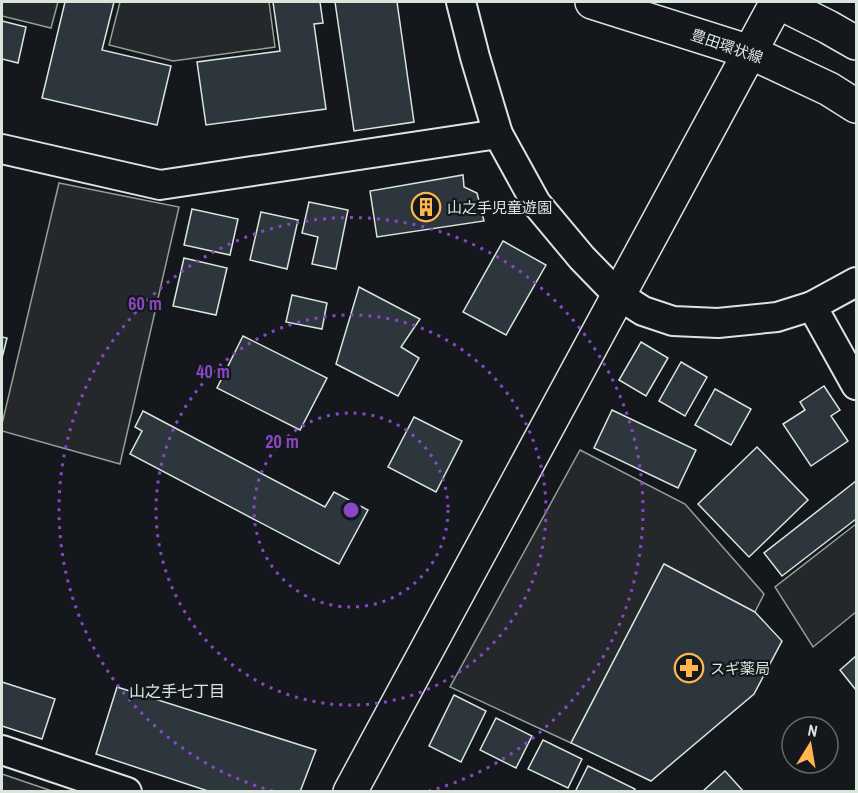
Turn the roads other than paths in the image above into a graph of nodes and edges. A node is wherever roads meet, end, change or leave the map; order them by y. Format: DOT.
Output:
graph roads {
  1 [pos="462,2"];
  2 [pos="592,2"];
  3 [pos="778,2"];
  4 [pos="856,43"];
  5 [pos="750,52"];
  6 [pos="856,106"];
  7 [pos="498,134"];
  8 [pos="2,149"];
  9 [pos="856,282"];
  10 [pos="618,295"];
  11 [pos="812,306"];
  12 [pos="856,385"];
  13 [pos="2,750"];
  14 [pos="126,792"];
  15 [pos="351,792"];
  1 -- 7 [label="street"];
  2 -- 5 [label="street, 豊田環状線"];
  3 -- 4 [label="street"];
  3 -- 5 [label="street"];
  5 -- 6 [label="street, 豊田環状線"];
  5 -- 10 [label="street"];
  7 -- 8 [label="street"];
  7 -- 10 [label="street"];
  9 -- 11 [label="street"];
  10 -- 11 [label="street"];
  10 -- 15 [label="street"];
  11 -- 12 [label="street"];
  13 -- 14 [label="street"];
}
